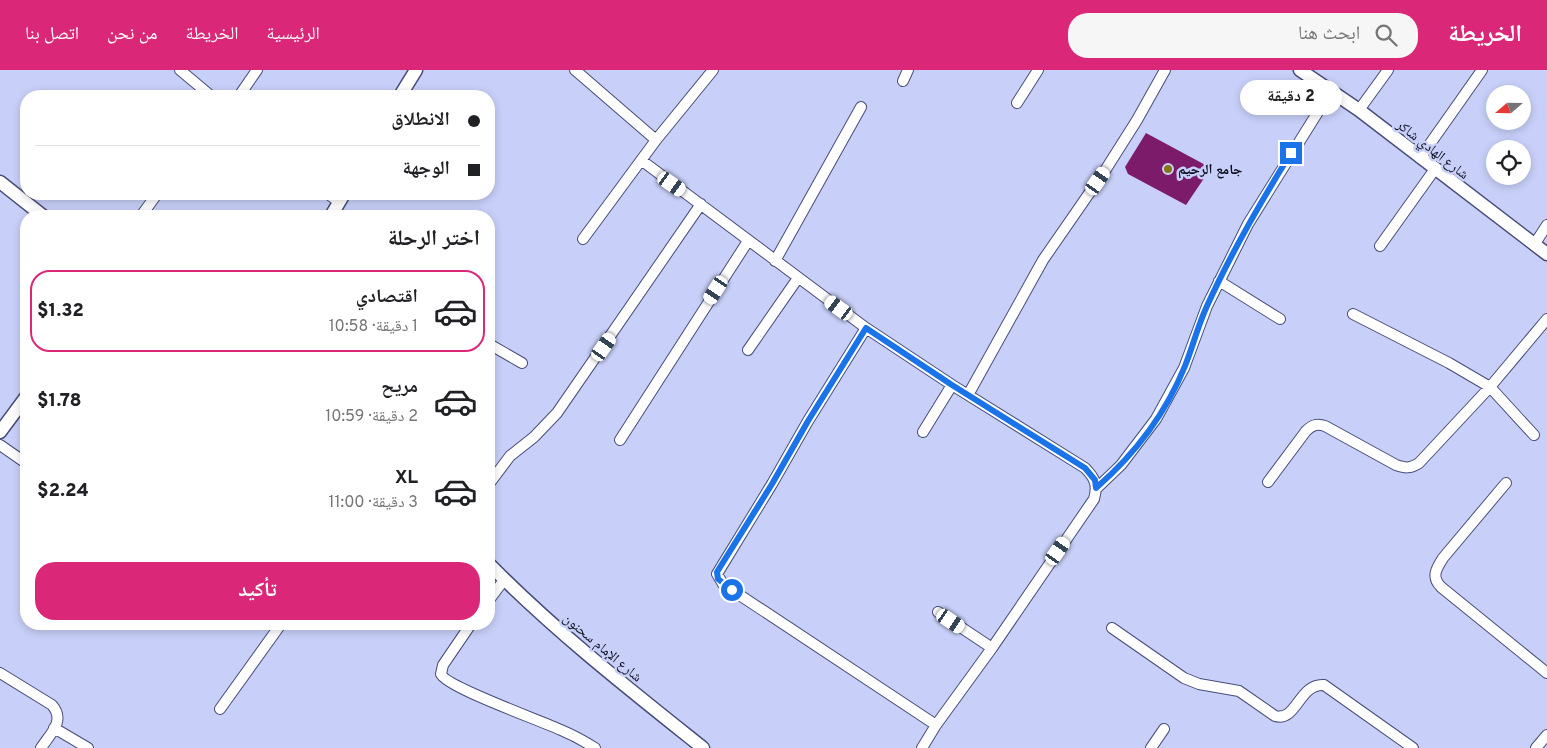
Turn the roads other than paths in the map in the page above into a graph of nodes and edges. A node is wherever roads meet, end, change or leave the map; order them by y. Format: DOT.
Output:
graph roads {
  1 [pos="180,70"];
  2 [pos="257,70"];
  3 [pos="416,70"];
  4 [pos="575,70"];
  5 [pos="713,70"];
  6 [pos="908,70"];
  7 [pos="1038,70"];
  8 [pos="1165,70"];
  9 [pos="1300,70"];
  10 [pos="1388,70"];
  11 [pos="1482,70"];
  12 [pos="903,81"];
  13 [pos="204,90"];
  14 [pos="243,90"];
  15 [pos="404,90"];
  16 [pos="1331,91"];
  17 [pos="1017,103"];
  18 [pos="861,107"];
  19 [pos="1359,110"];
  20 [pos="656,140"];
  21 [pos="1420,158"];
  22 [pos="641,160"];
  23 [pos="1435,170"];
  24 [pos="0,182"];
  25 [pos="20,198"];
  26 [pos="23,200"];
  27 [pos="702,204"];
  28 [pos="35,210"];
  29 [pos="1547,225"];
  30 [pos="582,239"];
  31 [pos="748,241"];
  32 [pos="1534,244"];
  33 [pos="1380,246"];
  34 [pos="1547,254"];
  35 [pos="775,261"];
  36 [pos="798,278"];
  37 [pos="1219,281"];
  38 [pos="1352,314"];
  39 [pos="1547,319"];
  40 [pos="1280,320"];
  41 [pos="866,328"];
  42 [pos="495,347"];
  43 [pos="748,350"];
  44 [pos="522,363"];
  45 [pos="952,385"];
  46 [pos="1490,386"];
  47 [pos="968,395"];
  48 [pos="20,404"];
  49 [pos="0,432"];
  50 [pos="923,432"];
  51 [pos="1534,435"];
  52 [pos="620,440"];
  53 [pos="0,446"];
  54 [pos="20,459"];
  55 [pos="495,476"];
  56 [pos="1268,482"];
  57 [pos="1506,483"];
  58 [pos="1096,488"];
  59 [pos="495,570"];
  60 [pos="504,580"];
  61 [pos="495,592"];
  62 [pos="938,612"];
  63 [pos="1112,628"];
  64 [pos="278,630"];
  65 [pos="467,630"];
  66 [pos="992,648"];
  67 [pos="0,673"];
  68 [pos="1547,673"];
  69 [pos="220,709"];
  70 [pos="936,725"];
  71 [pos="54,728"];
  72 [pos="1164,729"];
  73 [pos="1547,735"];
  74 [pos="583,745"];
  75 [pos="41,748"];
  76 [pos="88,748"];
  77 [pos="595,748"];
  78 [pos="703,748"];
  79 [pos="922,748"];
  80 [pos="1151,748"];
  81 [pos="1413,748"];
  82 [pos="1536,748"];
  1 -- 13 [label="street"];
  2 -- 14 [label="street"];
  3 -- 15 [label="street"];
  4 -- 20 [label="street"];
  5 -- 20 [label="street"];
  6 -- 12 [label="street"];
  7 -- 17 [label="street"];
  8 -- 47 [label="street"];
  9 -- 16 [label="street, شارع الهادي شاكر"];
  10 -- 19 [label="street"];
  11 -- 21 [label="street"];
  16 -- 19 [label="street, شارع الهادي شاكر"];
  16 -- 37 [label="street"];
  18 -- 35 [label="street"];
  19 -- 21 [label="street, شارع الهادي شاكر"];
  20 -- 22 [label="street"];
  21 -- 23 [label="street, شارع الهادي شاكر"];
  22 -- 27 [label="street"];
  22 -- 30 [label="street"];
  23 -- 32 [label="street, شارع الهادي شاكر"];
  23 -- 33 [label="street"];
  24 -- 25 [label="street"];
  26 -- 28 [label="street"];
  27 -- 31 [label="street"];
  27 -- 55 [label="street"];
  29 -- 32 [label="street"];
  31 -- 35 [label="street"];
  31 -- 52 [label="street"];
  32 -- 34 [label="street, شارع الهادي شاكر"];
  35 -- 36 [label="street"];
  36 -- 41 [label="street"];
  36 -- 43 [label="street"];
  37 -- 40 [label="street"];
  37 -- 58 [label="street"];
  38 -- 46 [label="street"];
  39 -- 46 [label="street"];
  41 -- 45 [label="street"];
  41 -- 70 [label="street"];
  42 -- 44 [label="street"];
  45 -- 47 [label="street"];
  45 -- 50 [label="street"];
  46 -- 51 [label="street"];
  46 -- 56 [label="street"];
  47 -- 58 [label="street"];
  48 -- 49 [label="street"];
  53 -- 54 [label="street"];
  57 -- 68 [label="street"];
  58 -- 66 [label="street"];
  59 -- 60 [label="street, شارع الإمام سحنون"];
  60 -- 61 [label="street"];
  60 -- 78 [label="street, شارع الإمام سحنون"];
  62 -- 66 [label="street"];
  63 -- 81 [label="street"];
  64 -- 69 [label="street"];
  65 -- 74 [label="street"];
  66 -- 70 [label="street"];
  67 -- 71 [label="street"];
  70 -- 79 [label="street"];
  71 -- 75 [label="street"];
  71 -- 76 [label="street"];
  72 -- 80 [label="street"];
  73 -- 82 [label="street"];
  74 -- 77 [label="street"];
}
